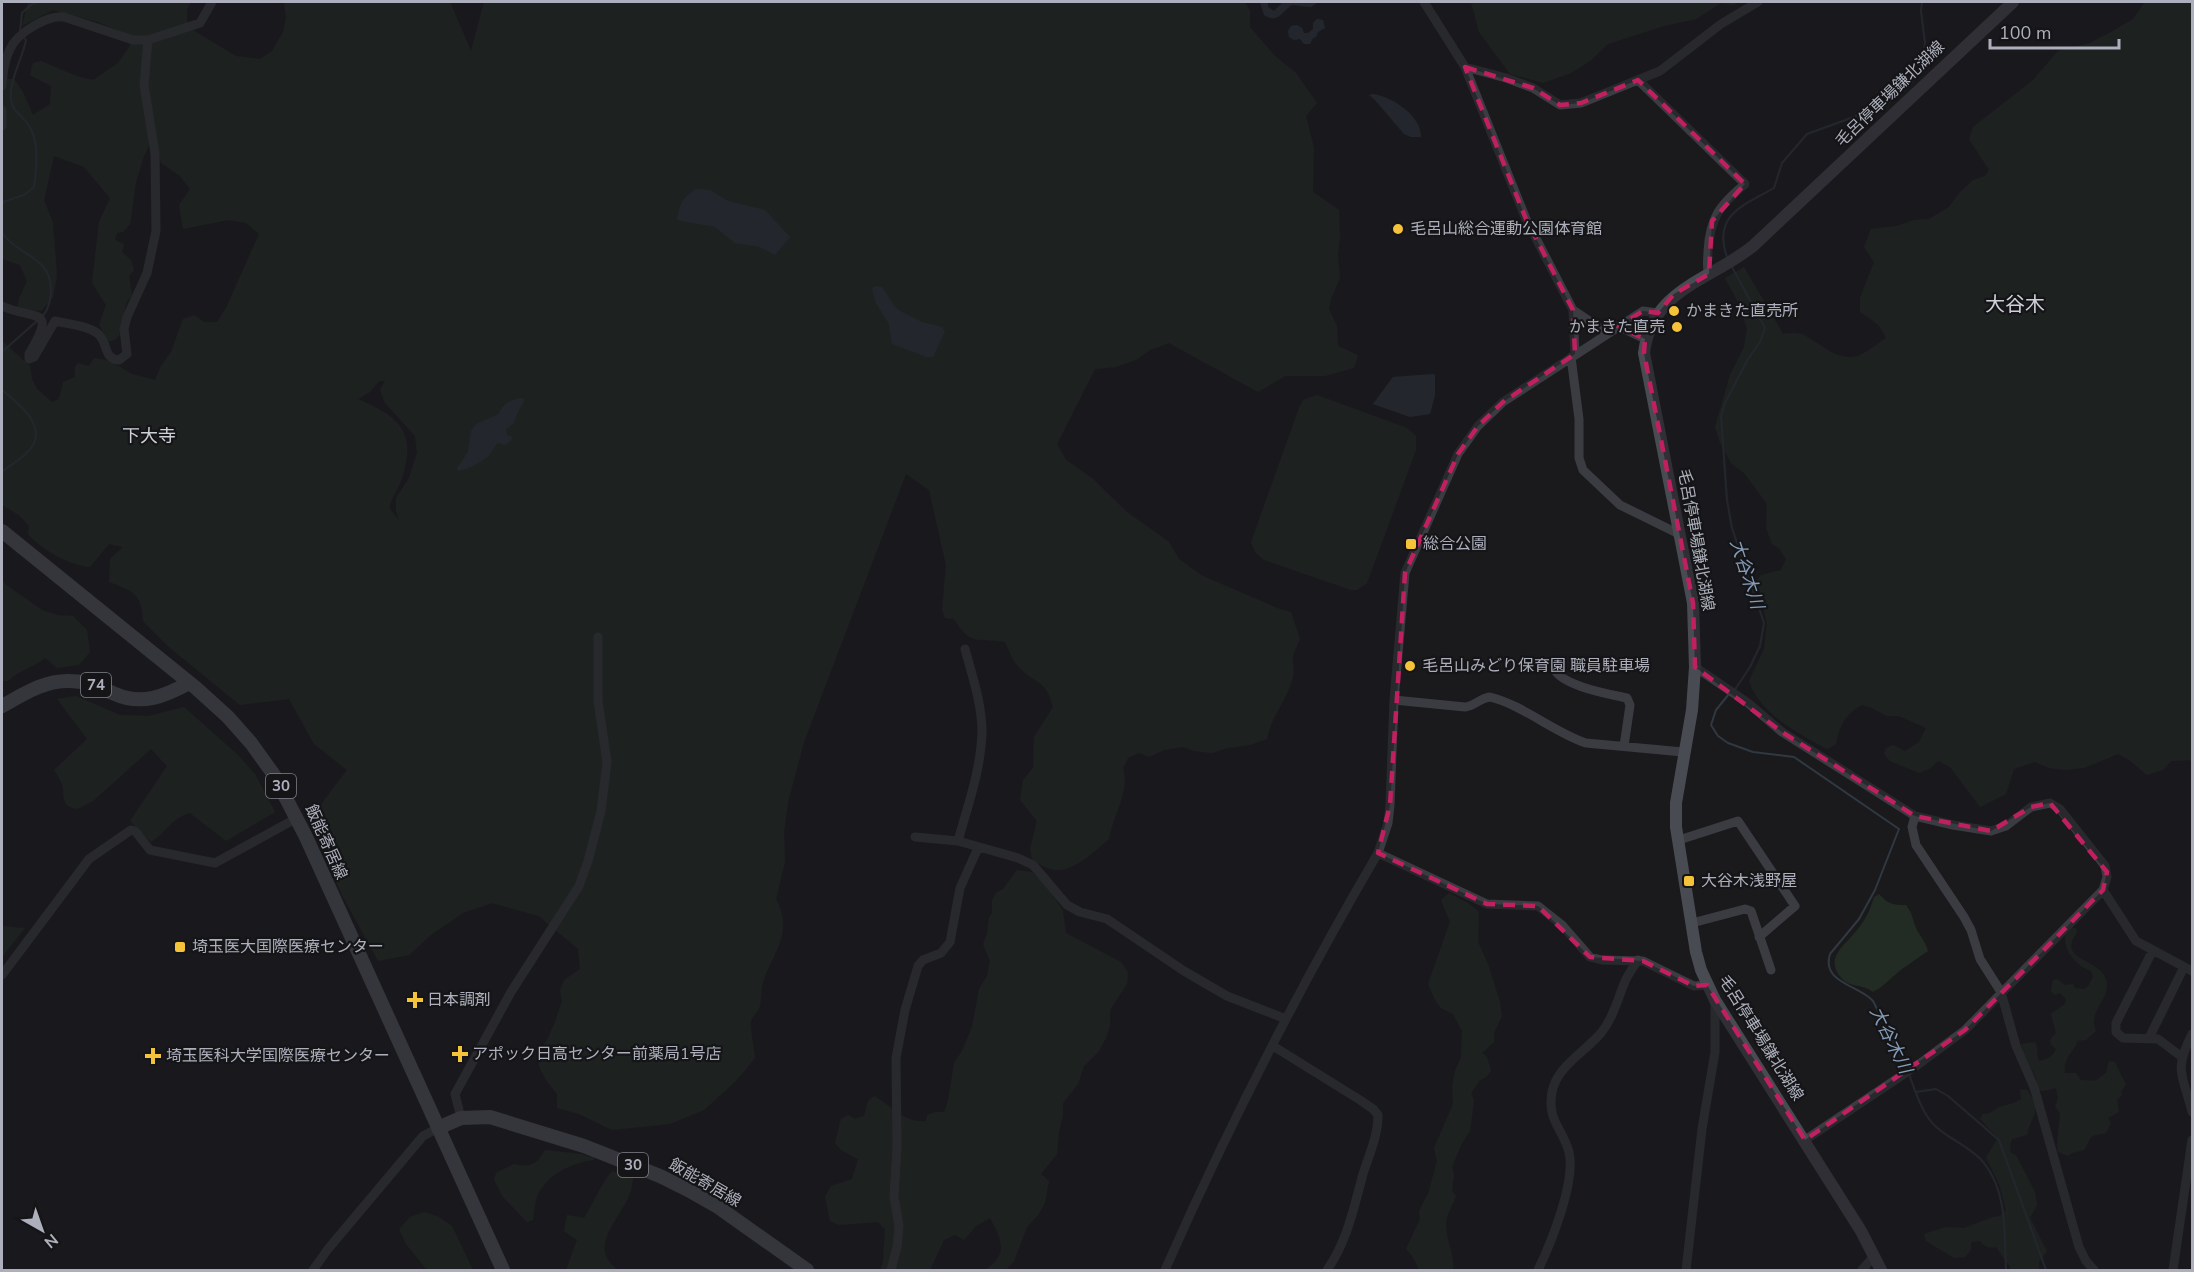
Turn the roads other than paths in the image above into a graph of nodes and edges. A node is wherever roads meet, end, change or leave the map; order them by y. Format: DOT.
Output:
graph roads {
  1 [pos="213,2"];
  2 [pos="1424,2"];
  3 [pos="1758,2"];
  4 [pos="2013,2"];
  5 [pos="148,40"];
  6 [pos="1465,67"];
  7 [pos="1638,80"];
  8 [pos="2,86"];
  9 [pos="2,110"];
  10 [pos="2,126"];
  11 [pos="1709,274"];
  12 [pos="2,306"];
  13 [pos="1573,310"];
  14 [pos="1658,313"];
  15 [pos="1618,326"];
  16 [pos="1607,333"];
  17 [pos="1645,339"];
  18 [pos="1573,356"];
  19 [pos="2,531"];
  20 [pos="1681,535"];
  21 [pos="598,637"];
  22 [pos="965,649"];
  23 [pos="1553,667"];
  24 [pos="1695,667"];
  25 [pos="189,683"];
  26 [pos="1394,700"];
  27 [pos="2,706"];
  28 [pos="1624,746"];
  29 [pos="1683,752"];
  30 [pos="1915,816"];
  31 [pos="297,818"];
  32 [pos="915,837"];
  33 [pos="1679,840"];
  34 [pos="958,841"];
  35 [pos="978,848"];
  36 [pos="1378,853"];
  37 [pos="2103,890"];
  38 [pos="1692,923"];
  39 [pos="1759,937"];
  40 [pos="2153,950"];
  41 [pos="1638,960"];
  42 [pos="2188,969"];
  43 [pos="1771,970"];
  44 [pos="2,975"];
  45 [pos="1707,985"];
  46 [pos="2001,992"];
  47 [pos="1715,1000"];
  48 [pos="1286,1019"];
  49 [pos="2193,1034"];
  50 [pos="2149,1038"];
  51 [pos="1273,1046"];
  52 [pos="2182,1057"];
  53 [pos="2193,1112"];
  54 [pos="461,1118"];
  55 [pos="438,1128"];
  56 [pos="1805,1140"];
  57 [pos="2193,1140"];
  58 [pos="1875,1256"];
  59 [pos="313,1270"];
  60 [pos="502,1270"];
  61 [pos="807,1270"];
  62 [pos="891,1270"];
  63 [pos="1165,1270"];
  64 [pos="1327,1270"];
  65 [pos="1538,1270"];
  66 [pos="1686,1270"];
  67 [pos="1862,1270"];
  68 [pos="1881,1270"];
  69 [pos="2094,1270"];
  70 [pos="2173,1270"];
  1 -- 5 [label="street"];
  2 -- 6 [label="street"];
  3 -- 7 [label="street"];
  4 -- 11 [label="main road, 毛呂停車場鎌北湖線"];
  5 -- 8 [label="street"];
  5 -- 12 [label="street"];
  6 -- 7 [label="street"];
  6 -- 13 [label="street"];
  7 -- 11 [label="street"];
  9 -- 10 [label="street"];
  11 -- 14 [label="main road, 毛呂停車場鎌北湖線"];
  13 -- 16 [label="street"];
  13 -- 18 [label="street"];
  14 -- 15 [label="street"];
  14 -- 17 [label="main road, 毛呂停車場鎌北湖線"];
  15 -- 16 [label="street"];
  15 -- 17 [label="street"];
  16 -- 18 [label="street"];
  17 -- 20 [label="main road, 毛呂停車場鎌北湖線"];
  18 -- 20 [label="street"];
  18 -- 26 [label="street"];
  19 -- 25 [label="main road, 飯能寄居線 / 30"];
  20 -- 24 [label="main road, 毛呂停車場鎌北湖線"];
  21 -- 54 [label="street"];
  22 -- 34 [label="street"];
  23 -- 28 [label="street"];
  24 -- 29 [label="main road, 毛呂停車場鎌北湖線"];
  24 -- 30 [label="street"];
  25 -- 27 [label="main road, 74"];
  25 -- 31 [label="main road, 飯能寄居線 / 30"];
  26 -- 28 [label="street"];
  26 -- 36 [label="street"];
  28 -- 29 [label="street"];
  29 -- 33 [label="main road, 毛呂停車場鎌北湖線"];
  30 -- 37 [label="street"];
  30 -- 46 [label="street"];
  31 -- 44 [label="street"];
  31 -- 55 [label="main road, 飯能寄居線 / 30"];
  32 -- 34 [label="street"];
  33 -- 38 [label="main road, 毛呂停車場鎌北湖線"];
  33 -- 39 [label="street"];
  34 -- 35 [label="street"];
  35 -- 48 [label="street"];
  35 -- 62 [label="street"];
  36 -- 41 [label="street"];
  36 -- 48 [label="street"];
  37 -- 40 [label="street"];
  37 -- 46 [label="street"];
  38 -- 39 [label="street"];
  38 -- 45 [label="main road, 毛呂停車場鎌北湖線"];
  39 -- 43 [label="street"];
  40 -- 42 [label="street"];
  40 -- 50 [label="street"];
  41 -- 45 [label="street"];
  41 -- 65 [label="street"];
  42 -- 50 [label="street"];
  45 -- 47 [label="main road, 毛呂停車場鎌北湖線"];
  46 -- 56 [label="street"];
  46 -- 69 [label="street"];
  47 -- 56 [label="main road, 毛呂停車場鎌北湖線"];
  47 -- 66 [label="street"];
  48 -- 51 [label="street"];
  49 -- 52 [label="street"];
  50 -- 52 [label="street"];
  51 -- 63 [label="street"];
  51 -- 64 [label="street"];
  52 -- 53 [label="street"];
  54 -- 55 [label="main road, 飯能寄居線 / 30"];
  54 -- 61 [label="main road, 飯能寄居線 / 30"];
  55 -- 59 [label="street"];
  55 -- 60 [label="main road, 飯能寄居線 / 30"];
  56 -- 58 [label="main road, 毛呂停車場鎌北湖線"];
  57 -- 70 [label="street"];
  58 -- 67 [label="street"];
  58 -- 68 [label="main road, 毛呂停車場鎌北湖線"];
}
